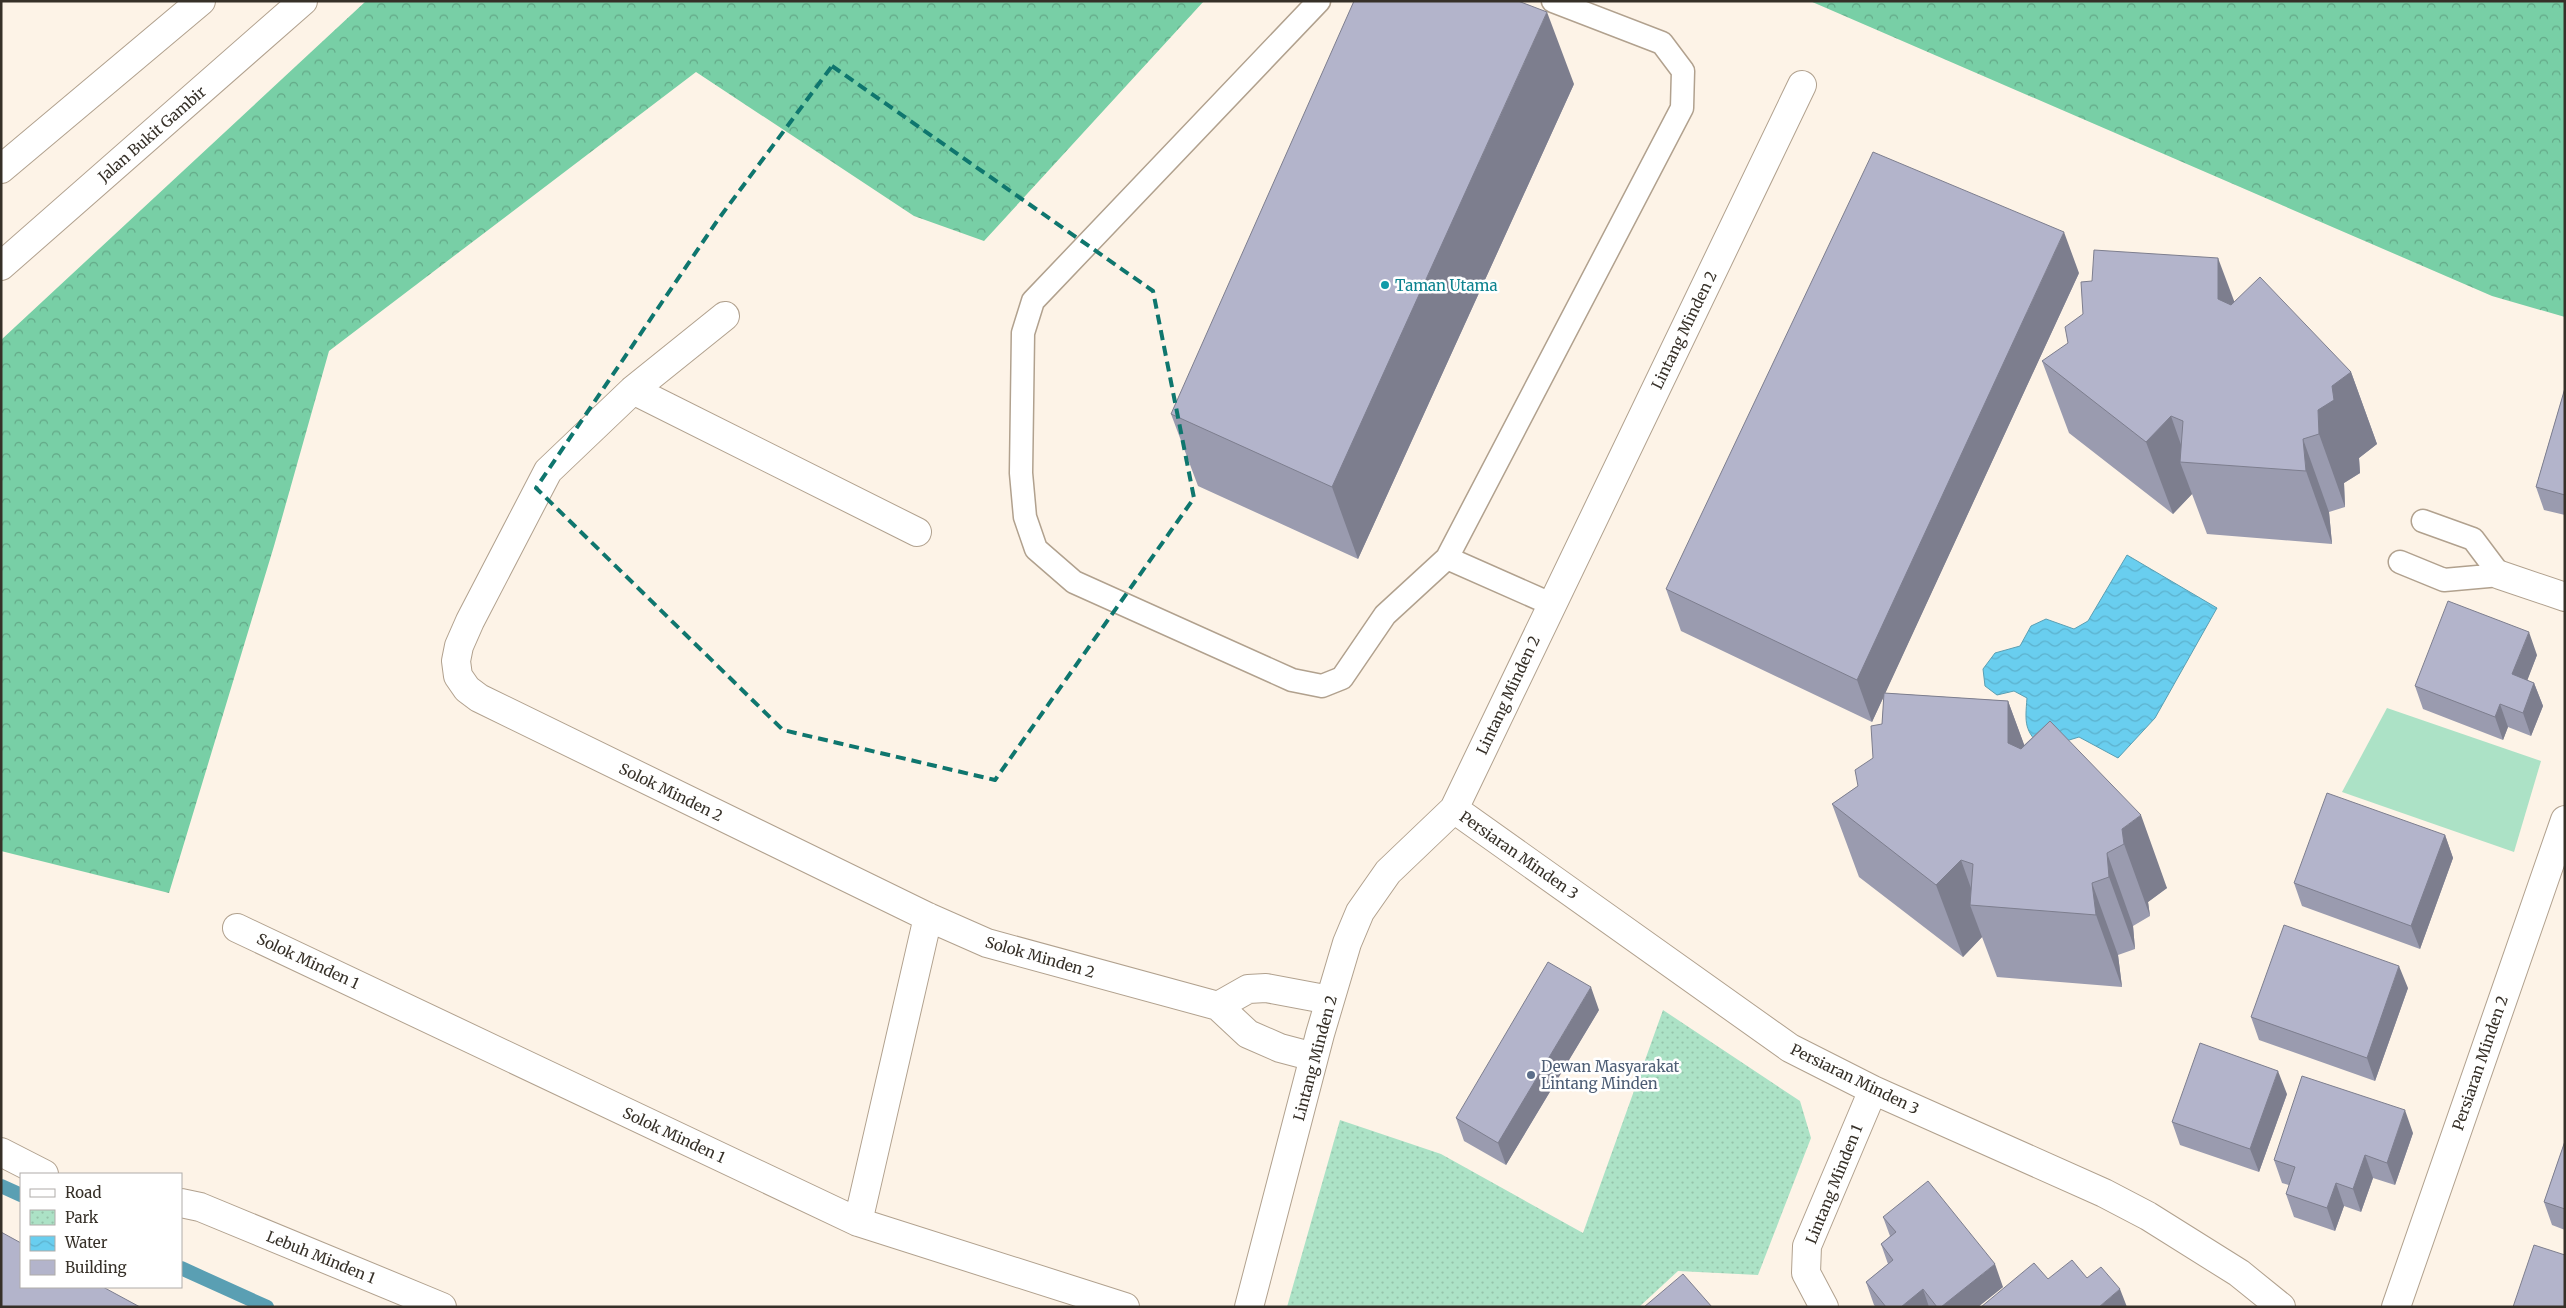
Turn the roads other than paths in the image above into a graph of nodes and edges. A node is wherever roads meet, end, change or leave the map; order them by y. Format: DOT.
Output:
graph roads {
  1 [pos="201,1"];
  2 [pos="303,1"];
  3 [pos="1319,1"];
  4 [pos="1553,1"];
  5 [pos="1802,85"];
  6 [pos="1,170"];
  7 [pos="1,266"];
  8 [pos="725,316"];
  9 [pos="633,390"];
  10 [pos="2423,521"];
  11 [pos="917,532"];
  12 [pos="1447,558"];
  13 [pos="2400,562"];
  14 [pos="2500,575"];
  15 [pos="2565,597"];
  16 [pos="1552,604"];
  17 [pos="1454,809"];
  18 [pos="2565,820"];
  19 [pos="928,917"];
  20 [pos="237,928"];
  21 [pos="1330,1000"];
  22 [pos="1218,1006"];
  23 [pos="1314,1057"];
  24 [pos="1873,1090"];
  25 [pos="1,1152"];
  26 [pos="42,1173"];
  27 [pos="190,1205"];
  28 [pos="858,1222"];
  29 [pos="442,1307"];
  30 [pos="1125,1307"];
  31 [pos="1249,1307"];
  32 [pos="1824,1307"];
  33 [pos="2281,1307"];
  34 [pos="2396,1307"];
  1 -- 6 [label="street"];
  2 -- 7 [label="street, Jalan Bukit Gambir"];
  3 -- 12 [label="lane"];
  4 -- 12 [label="lane"];
  5 -- 16 [label="street, Lintang Minden 2"];
  8 -- 9 [label="street, Solok Minden 2"];
  9 -- 11 [label="street"];
  9 -- 19 [label="street, Solok Minden 2"];
  10 -- 14 [label="lane"];
  12 -- 16 [label="lane"];
  13 -- 14 [label="lane"];
  14 -- 15 [label="street"];
  16 -- 17 [label="street, Lintang Minden 2"];
  17 -- 21 [label="street, Lintang Minden 2"];
  17 -- 24 [label="street, Persiaran Minden 3"];
  18 -- 34 [label="street, Persiaran Minden 2"];
  19 -- 22 [label="street, Solok Minden 2"];
  19 -- 28 [label="street"];
  20 -- 28 [label="street, Solok Minden 1"];
  21 -- 22 [label="street"];
  21 -- 23 [label="street, Lintang Minden 2"];
  22 -- 23 [label="street, Solok Minden 2"];
  23 -- 31 [label="street, Lintang Minden 2"];
  24 -- 32 [label="street, Lintang Minden 1"];
  24 -- 33 [label="street, Persiaran Minden 3"];
  25 -- 26 [label="street"];
  27 -- 29 [label="street, Lebuh Minden 1"];
  28 -- 30 [label="street, Solok Minden 1"];
}
